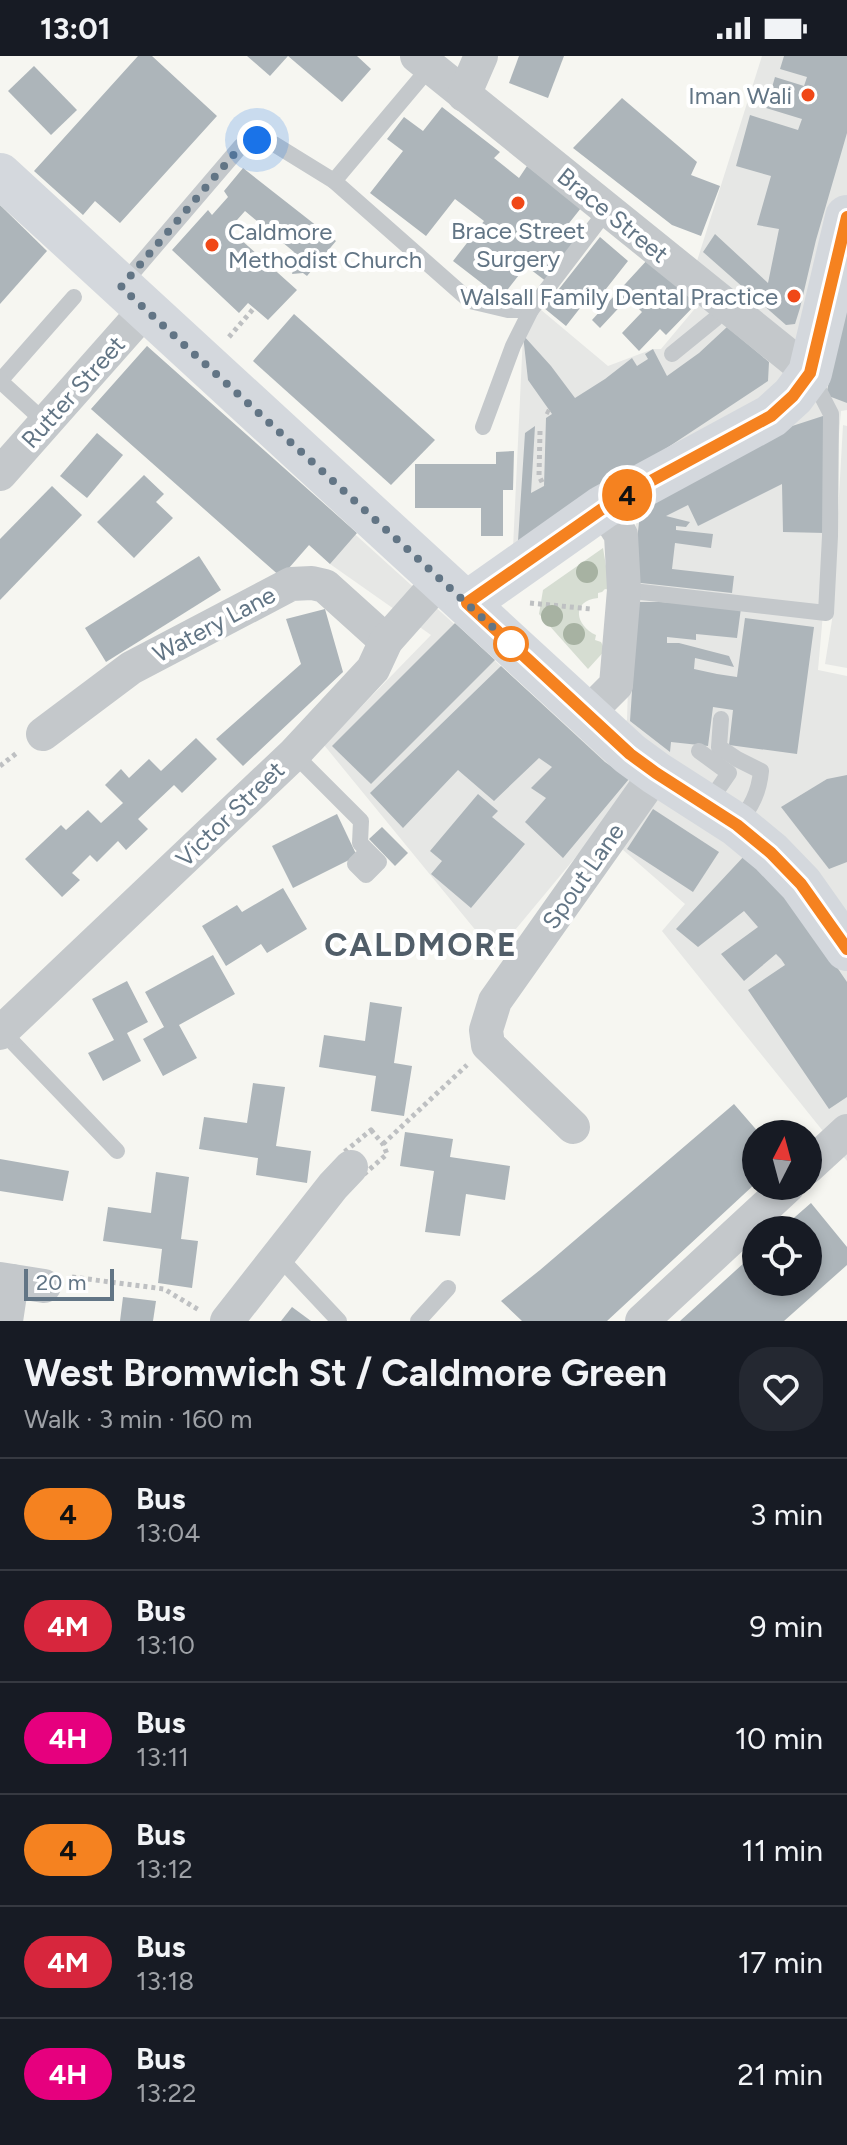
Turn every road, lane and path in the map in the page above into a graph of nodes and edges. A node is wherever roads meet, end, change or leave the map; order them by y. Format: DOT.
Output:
graph roads {
  1 [pos="481,56"];
  2 [pos="424,61"];
  3 [pos="464,95"];
  4 [pos="0,175"];
  5 [pos="334,181"];
  6 [pos="607,210"];
  7 [pos="847,217"];
  8 [pos="74,297"];
  9 [pos="134,298"];
  10 [pos="725,305"];
  11 [pos="531,310"];
  12 [pos="672,354"];
  13 [pos="810,373"];
  14 [pos="0,381"];
  15 [pos="45,422"];
  16 [pos="483,427"];
  17 [pos="540,431"];
  18 [pos="0,474"];
  19 [pos="544,486"];
  20 [pos="603,507"];
  21 [pos="624,590"];
  22 [pos="454,591"];
  23 [pos="534,603"];
  24 [pos="555,606"];
  25 [pos="386,641"];
  26 [pos="587,714"];
  27 [pos="721,719"];
  28 [pos="43,734"];
  29 [pos="699,751"];
  30 [pos="294,754"];
  31 [pos="656,773"];
  32 [pos="721,816"];
  33 [pos="368,851"];
  34 [pos="846,946"];
  35 [pos="1,1032"];
  36 [pos="488,1045"];
  37 [pos="573,1127"];
  38 [pos="847,1131"];
  39 [pos="383,1144"];
  40 [pos="117,1151"];
  41 [pos="822,1154"];
  42 [pos="351,1167"];
  43 [pos="773,1200"];
  44 [pos="278,1256"];
  45 [pos="19,1282"];
  46 [pos="448,1288"];
  47 [pos="216,1317"];
  48 [pos="6,1321"];
  49 [pos="339,1321"];
  50 [pos="418,1321"];
  51 [pos="642,1321"];
  1 -- 3 [label="street"];
  2 -- 3 [label="street, Brace Street"];
  2 -- 5 [label="lane"];
  3 -- 6 [label="street, Brace Street"];
  4 -- 9 [label="street"];
  5 -- 9 [label="lane"];
  5 -- 11 [label="lane"];
  6 -- 10 [label="street, Brace Street"];
  6 -- 11 [label="lane"];
  7 -- 13 [label="street"];
  8 -- 14 [label="lane"];
  9 -- 15 [label="street, Rutter Street"];
  9 -- 22 [label="street"];
  10 -- 12 [label="lane"];
  10 -- 13 [label="street, Brace Street"];
  11 -- 16 [label="lane"];
  13 -- 20 [label="street"];
  13 -- 21 [label="lane"];
  14 -- 15 [label="lane"];
  15 -- 18 [label="street, Rutter Street"];
  17 -- 19 [label="path"];
  20 -- 21 [label="street"];
  20 -- 22 [label="street"];
  21 -- 26 [label="street"];
  22 -- 25 [label="street, Victor Street"];
  22 -- 26 [label="street"];
  23 -- 24 [label="path"];
  25 -- 28 [label="street, Watery Lane"];
  25 -- 30 [label="street, Victor Street"];
  26 -- 31 [label="street"];
  27 -- 32 [label="lane"];
  29 -- 32 [label="lane"];
  30 -- 33 [label="lane"];
  30 -- 35 [label="street, Victor Street"];
  31 -- 32 [label="street"];
  31 -- 36 [label="street, Spout Lane"];
  32 -- 34 [label="street"];
  35 -- 40 [label="lane"];
  36 -- 37 [label="street"];
  36 -- 39 [label="path"];
  38 -- 41 [label="street"];
  42 -- 44 [label="street"];
  43 -- 51 [label="street"];
  44 -- 47 [label="street"];
  44 -- 49 [label="lane"];
  45 -- 47 [label="path"];
  45 -- 48 [label="street"];
  46 -- 50 [label="lane"];
}
